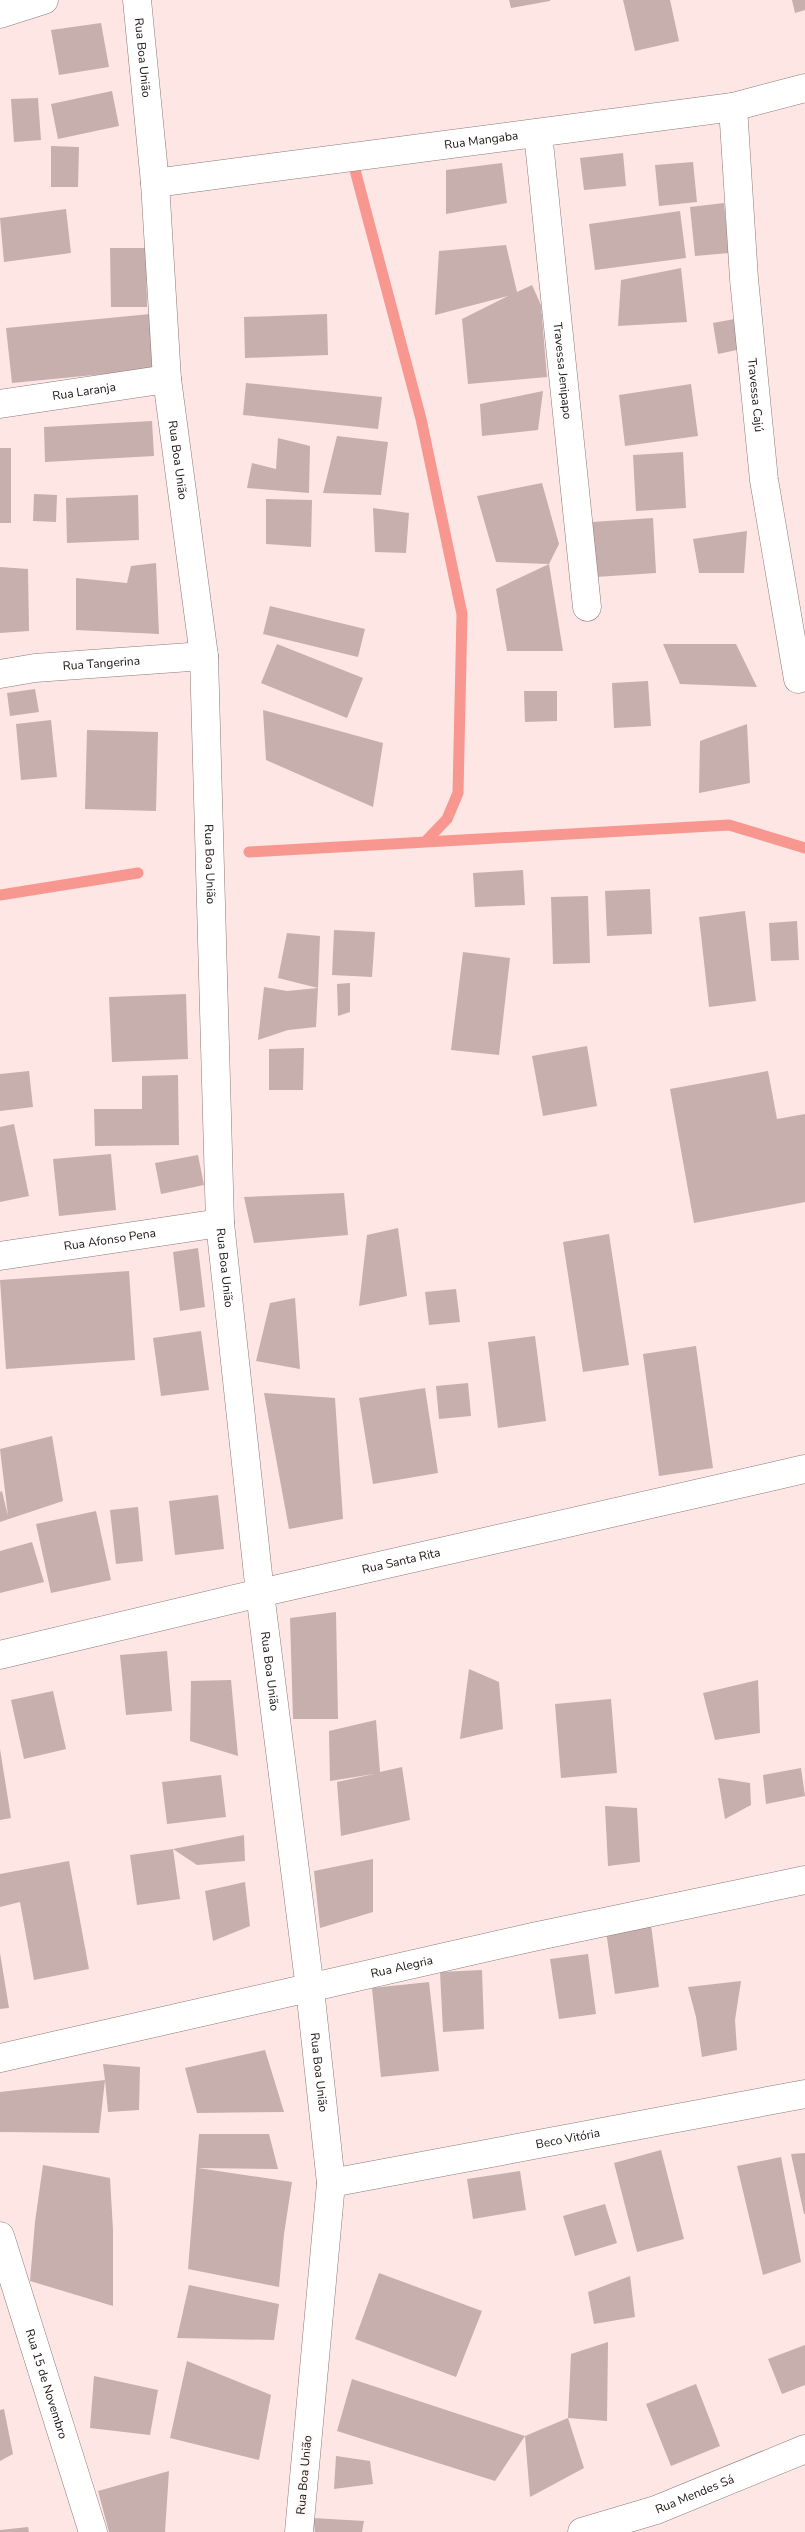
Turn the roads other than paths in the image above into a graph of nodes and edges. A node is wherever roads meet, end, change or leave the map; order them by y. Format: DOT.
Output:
graph roads {
  1 [pos="44,0"];
  2 [pos="137,0"];
  3 [pos="0,14"];
  4 [pos="805,88"];
  5 [pos="733,107"];
  6 [pos="538,133"];
  7 [pos="154,183"];
  8 [pos="168,378"];
  9 [pos="0,404"];
  10 [pos="587,607"];
  11 [pos="204,656"];
  12 [pos="0,674"];
  13 [pos="798,679"];
  14 [pos="220,1222"];
  15 [pos="0,1256"];
  16 [pos="805,1470"];
  17 [pos="260,1593"];
  18 [pos="0,1655"];
  19 [pos="805,1880"];
  20 [pos="310,1990"];
  21 [pos="0,2058"];
  22 [pos="805,2094"];
  23 [pos="331,2183"];
  24 [pos="0,2236"];
  25 [pos="805,2448"];
  26 [pos="661,2521"];
  27 [pos="93,2532"];
  28 [pos="299,2532"];
  29 [pos="582,2532"];
  1 -- 3 [label="street"];
  2 -- 7 [label="street, Rua Boa União"];
  4 -- 5 [label="street, Rua Mangaba"];
  5 -- 6 [label="street, Rua Mangaba"];
  5 -- 13 [label="street, Travessa Cajú"];
  6 -- 7 [label="street, Rua Mangaba"];
  6 -- 10 [label="street, Travessa Jenipapo"];
  7 -- 8 [label="street, Rua Boa União"];
  8 -- 9 [label="street, Rua Laranja"];
  8 -- 11 [label="street, Rua Boa União"];
  11 -- 12 [label="street, Rua Tangerina"];
  11 -- 14 [label="street, Rua Boa União"];
  14 -- 15 [label="street, Rua Afonso Pena"];
  14 -- 17 [label="street, Rua Boa União"];
  16 -- 17 [label="street, Rua Santa Rita"];
  17 -- 18 [label="street, Rua Santa Rita"];
  17 -- 20 [label="street, Rua Boa União"];
  19 -- 20 [label="street, Rua Alegria"];
  20 -- 21 [label="street, Rua Alegria"];
  20 -- 23 [label="street, Rua Boa União"];
  22 -- 23 [label="street, Beco Vitória"];
  23 -- 28 [label="street, Rua Boa União"];
  24 -- 27 [label="street, Rua 15 de Novembro"];
  25 -- 26 [label="street, Rua Mendes Sá"];
  26 -- 29 [label="street, Rua Mendes Sá"];
}
